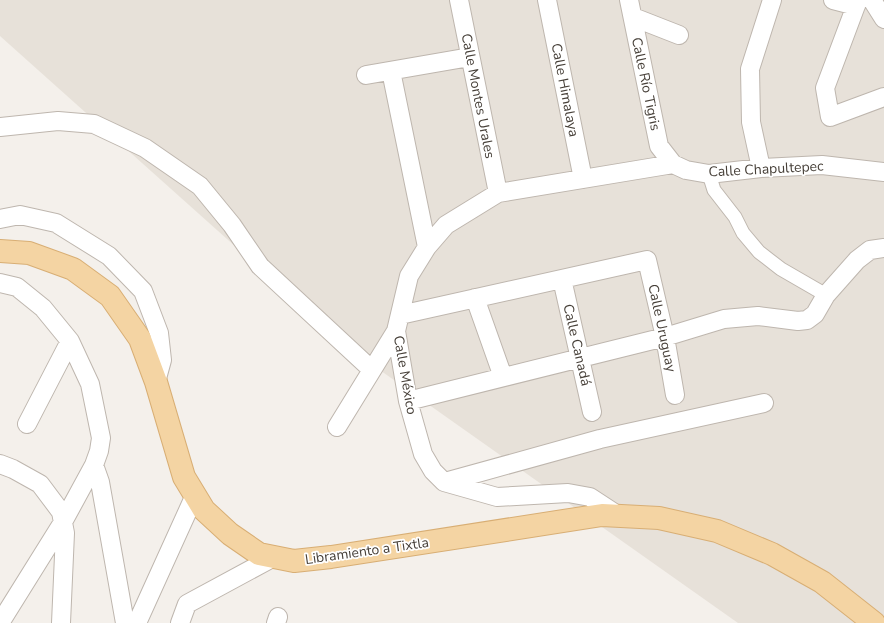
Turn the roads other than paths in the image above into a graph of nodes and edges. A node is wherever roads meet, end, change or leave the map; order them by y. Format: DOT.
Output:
graph roads {
  1 [pos="459,0"];
  2 [pos="547,0"];
  3 [pos="772,0"];
  4 [pos="833,0"];
  5 [pos="862,2"];
  6 [pos="631,9"];
  7 [pos="884,19"];
  8 [pos="679,35"];
  9 [pos="470,57"];
  10 [pos="391,71"];
  11 [pos="366,75"];
  12 [pos="884,96"];
  13 [pos="0,127"];
  14 [pos="673,164"];
  15 [pos="761,168"];
  16 [pos="884,172"];
  17 [pos="709,174"];
  18 [pos="583,179"];
  19 [pos="498,193"];
  20 [pos="0,218"];
  21 [pos="427,247"];
  22 [pos="884,248"];
  23 [pos="0,251"];
  24 [pos="562,279"];
  25 [pos="0,283"];
  26 [pos="826,295"];
  27 [pos="475,298"];
  28 [pos="398,323"];
  29 [pos="665,336"];
  30 [pos="70,341"];
  31 [pos="579,358"];
  32 [pos="372,370"];
  33 [pos="503,377"];
  34 [pos="156,382"];
  35 [pos="675,395"];
  36 [pos="408,401"];
  37 [pos="764,403"];
  38 [pos="592,412"];
  39 [pos="27,424"];
  40 [pos="337,427"];
  41 [pos="0,464"];
  42 [pos="94,465"];
  43 [pos="444,482"];
  44 [pos="195,495"];
  45 [pos="619,516"];
  46 [pos="63,522"];
  47 [pos="274,557"];
  48 [pos="0,623"];
  49 [pos="61,623"];
  50 [pos="125,623"];
  51 [pos="137,623"];
  52 [pos="180,623"];
  53 [pos="874,623"];
  1 -- 9 [label="street, Calle Montes Urales"];
  2 -- 18 [label="street, Calle Himalaya"];
  3 -- 15 [label="street"];
  4 -- 5 [label="street"];
  5 -- 7 [label="street"];
  5 -- 12 [label="street"];
  6 -- 8 [label="street"];
  6 -- 14 [label="street, Calle Río Tigris"];
  9 -- 10 [label="street"];
  9 -- 19 [label="street, Calle Montes Urales"];
  10 -- 11 [label="street"];
  10 -- 21 [label="street"];
  13 -- 32 [label="street"];
  14 -- 17 [label="street, Calle Chapultepec"];
  14 -- 18 [label="street"];
  15 -- 16 [label="street, Calle Chapultepec"];
  15 -- 17 [label="street, Calle Chapultepec"];
  17 -- 26 [label="street"];
  18 -- 19 [label="street"];
  19 -- 21 [label="street, Calle México"];
  20 -- 34 [label="street"];
  21 -- 28 [label="street, Calle México"];
  22 -- 26 [label="street"];
  23 -- 34 [label="main road, Libramiento a Tixtla"];
  24 -- 27 [label="street"];
  24 -- 29 [label="street, Calle Uruguay"];
  24 -- 31 [label="street, Calle Canadá"];
  25 -- 30 [label="street"];
  26 -- 29 [label="street"];
  27 -- 28 [label="street"];
  27 -- 33 [label="street"];
  28 -- 32 [label="street"];
  28 -- 36 [label="street, Calle México"];
  29 -- 31 [label="street"];
  29 -- 35 [label="street, Calle Uruguay"];
  30 -- 39 [label="street"];
  30 -- 42 [label="street"];
  31 -- 33 [label="street"];
  31 -- 38 [label="street, Calle Canadá"];
  32 -- 40 [label="street"];
  33 -- 36 [label="street"];
  34 -- 44 [label="main road, Libramiento a Tixtla"];
  36 -- 43 [label="street, Calle México"];
  37 -- 43 [label="street"];
  41 -- 46 [label="street"];
  42 -- 46 [label="street"];
  42 -- 50 [label="street"];
  43 -- 45 [label="street"];
  44 -- 47 [label="main road, Libramiento a Tixtla"];
  44 -- 51 [label="street"];
  45 -- 47 [label="main road, Libramiento a Tixtla"];
  45 -- 53 [label="main road, Libramiento a Tixtla"];
  46 -- 48 [label="street"];
  46 -- 49 [label="street"];
  47 -- 52 [label="street"];
}
